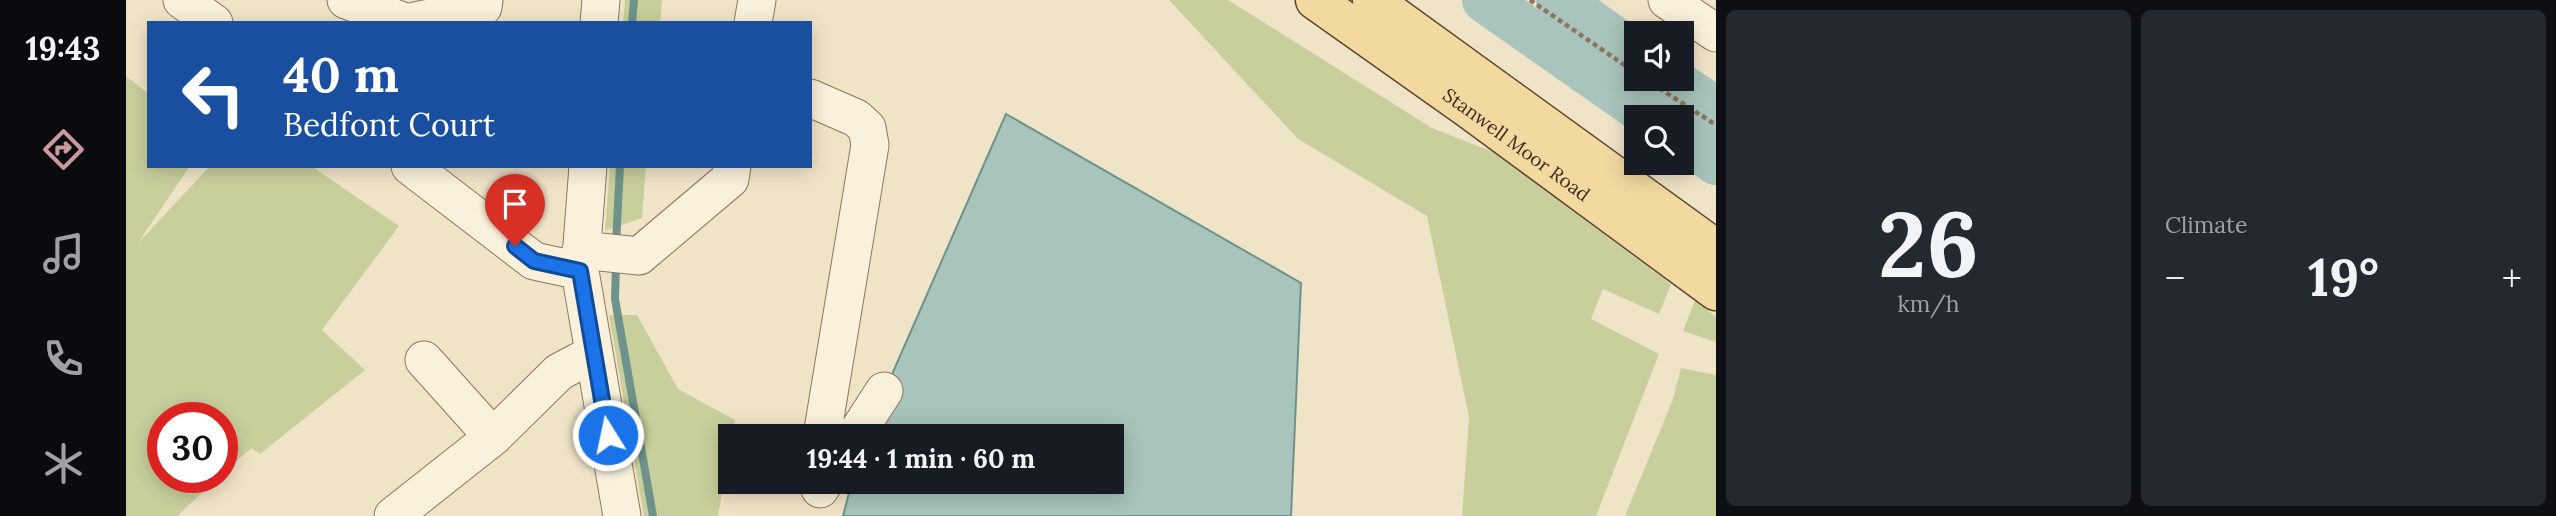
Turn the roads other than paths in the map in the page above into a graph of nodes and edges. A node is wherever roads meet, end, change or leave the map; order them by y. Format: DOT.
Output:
graph roads {
  1 [pos="182,0"];
  2 [pos="346,0"];
  3 [pos="484,0"];
  4 [pos="601,0"];
  5 [pos="757,0"];
  6 [pos="1315,0"];
  7 [pos="1372,0"];
  8 [pos="1667,0"];
  9 [pos="211,21"];
  10 [pos="402,21"];
  11 [pos="410,21"];
  12 [pos="599,21"];
  13 [pos="753,21"];
  14 [pos="1716,33"];
  15 [pos="812,99"];
  16 [pos="413,168"];
  17 [pos="588,168"];
  18 [pos="732,168"];
  19 [pos="1716,249"];
  20 [pos="598,257"];
  21 [pos="1716,291"];
  22 [pos="593,354"];
  23 [pos="424,360"];
  24 [pos="884,391"];
  25 [pos="824,424"];
  26 [pos="863,424"];
  27 [pos="493,437"];
  28 [pos="393,516"];
  29 [pos="622,516"];
  1 -- 9 [label="street"];
  2 -- 10 [label="street"];
  3 -- 11 [label="street"];
  4 -- 12 [label="street"];
  5 -- 13 [label="street"];
  6 -- 21 [label="main road, Stanwell Moor Road"];
  7 -- 19 [label="main road, Stanwell Moor Road"];
  8 -- 14 [label="street"];
  15 -- 25 [label="street"];
  16 -- 20 [label="street"];
  17 -- 20 [label="street"];
  18 -- 20 [label="street"];
  20 -- 22 [label="street"];
  22 -- 27 [label="street"];
  22 -- 29 [label="street"];
  23 -- 27 [label="street"];
  24 -- 26 [label="street"];
  27 -- 28 [label="street"];
}
